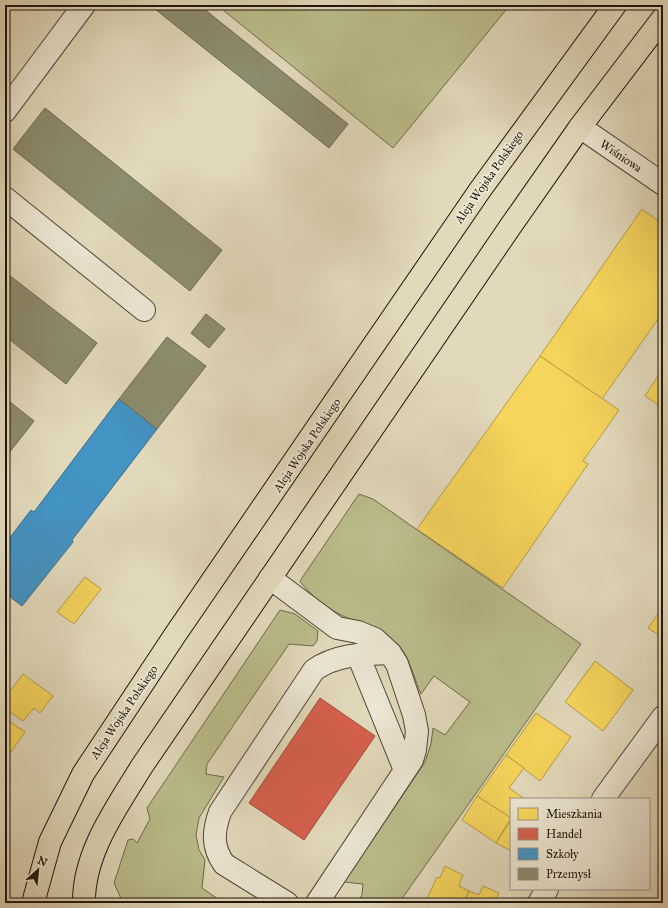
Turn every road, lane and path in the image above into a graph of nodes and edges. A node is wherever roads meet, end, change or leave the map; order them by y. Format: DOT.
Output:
graph roads {
  1 [pos="84,5"];
  2 [pos="615,5"];
  3 [pos="663,18"];
  4 [pos="5,111"];
  5 [pos="580,127"];
  6 [pos="663,184"];
  7 [pos="5,198"];
  8 [pos="144,310"];
  9 [pos="270,578"];
  10 [pos="337,628"];
  11 [pos="390,653"];
  12 [pos="358,655"];
  13 [pos="326,662"];
  14 [pos="663,717"];
  15 [pos="406,770"];
  16 [pos="604,798"];
  17 [pos="546,890"];
  18 [pos="33,903"];
  19 [pos="84,903"];
  20 [pos="287,903"];
  21 [pos="317,903"];
  22 [pos="539,903"];
  1 -- 4 [label="street"];
  2 -- 18 [label="main road, Aleja Wojska Polskiego"];
  3 -- 5 [label="main road"];
  5 -- 6 [label="street, Wiśniowa"];
  5 -- 9 [label="main road"];
  7 -- 8 [label="street"];
  9 -- 10 [label="street"];
  9 -- 19 [label="main road"];
  10 -- 11 [label="street"];
  10 -- 13 [label="street"];
  11 -- 12 [label="street"];
  11 -- 15 [label="street"];
  12 -- 13 [label="street"];
  12 -- 15 [label="street"];
  13 -- 20 [label="street"];
  14 -- 16 [label="street"];
  15 -- 21 [label="street"];
  17 -- 22 [label="street"];
}
